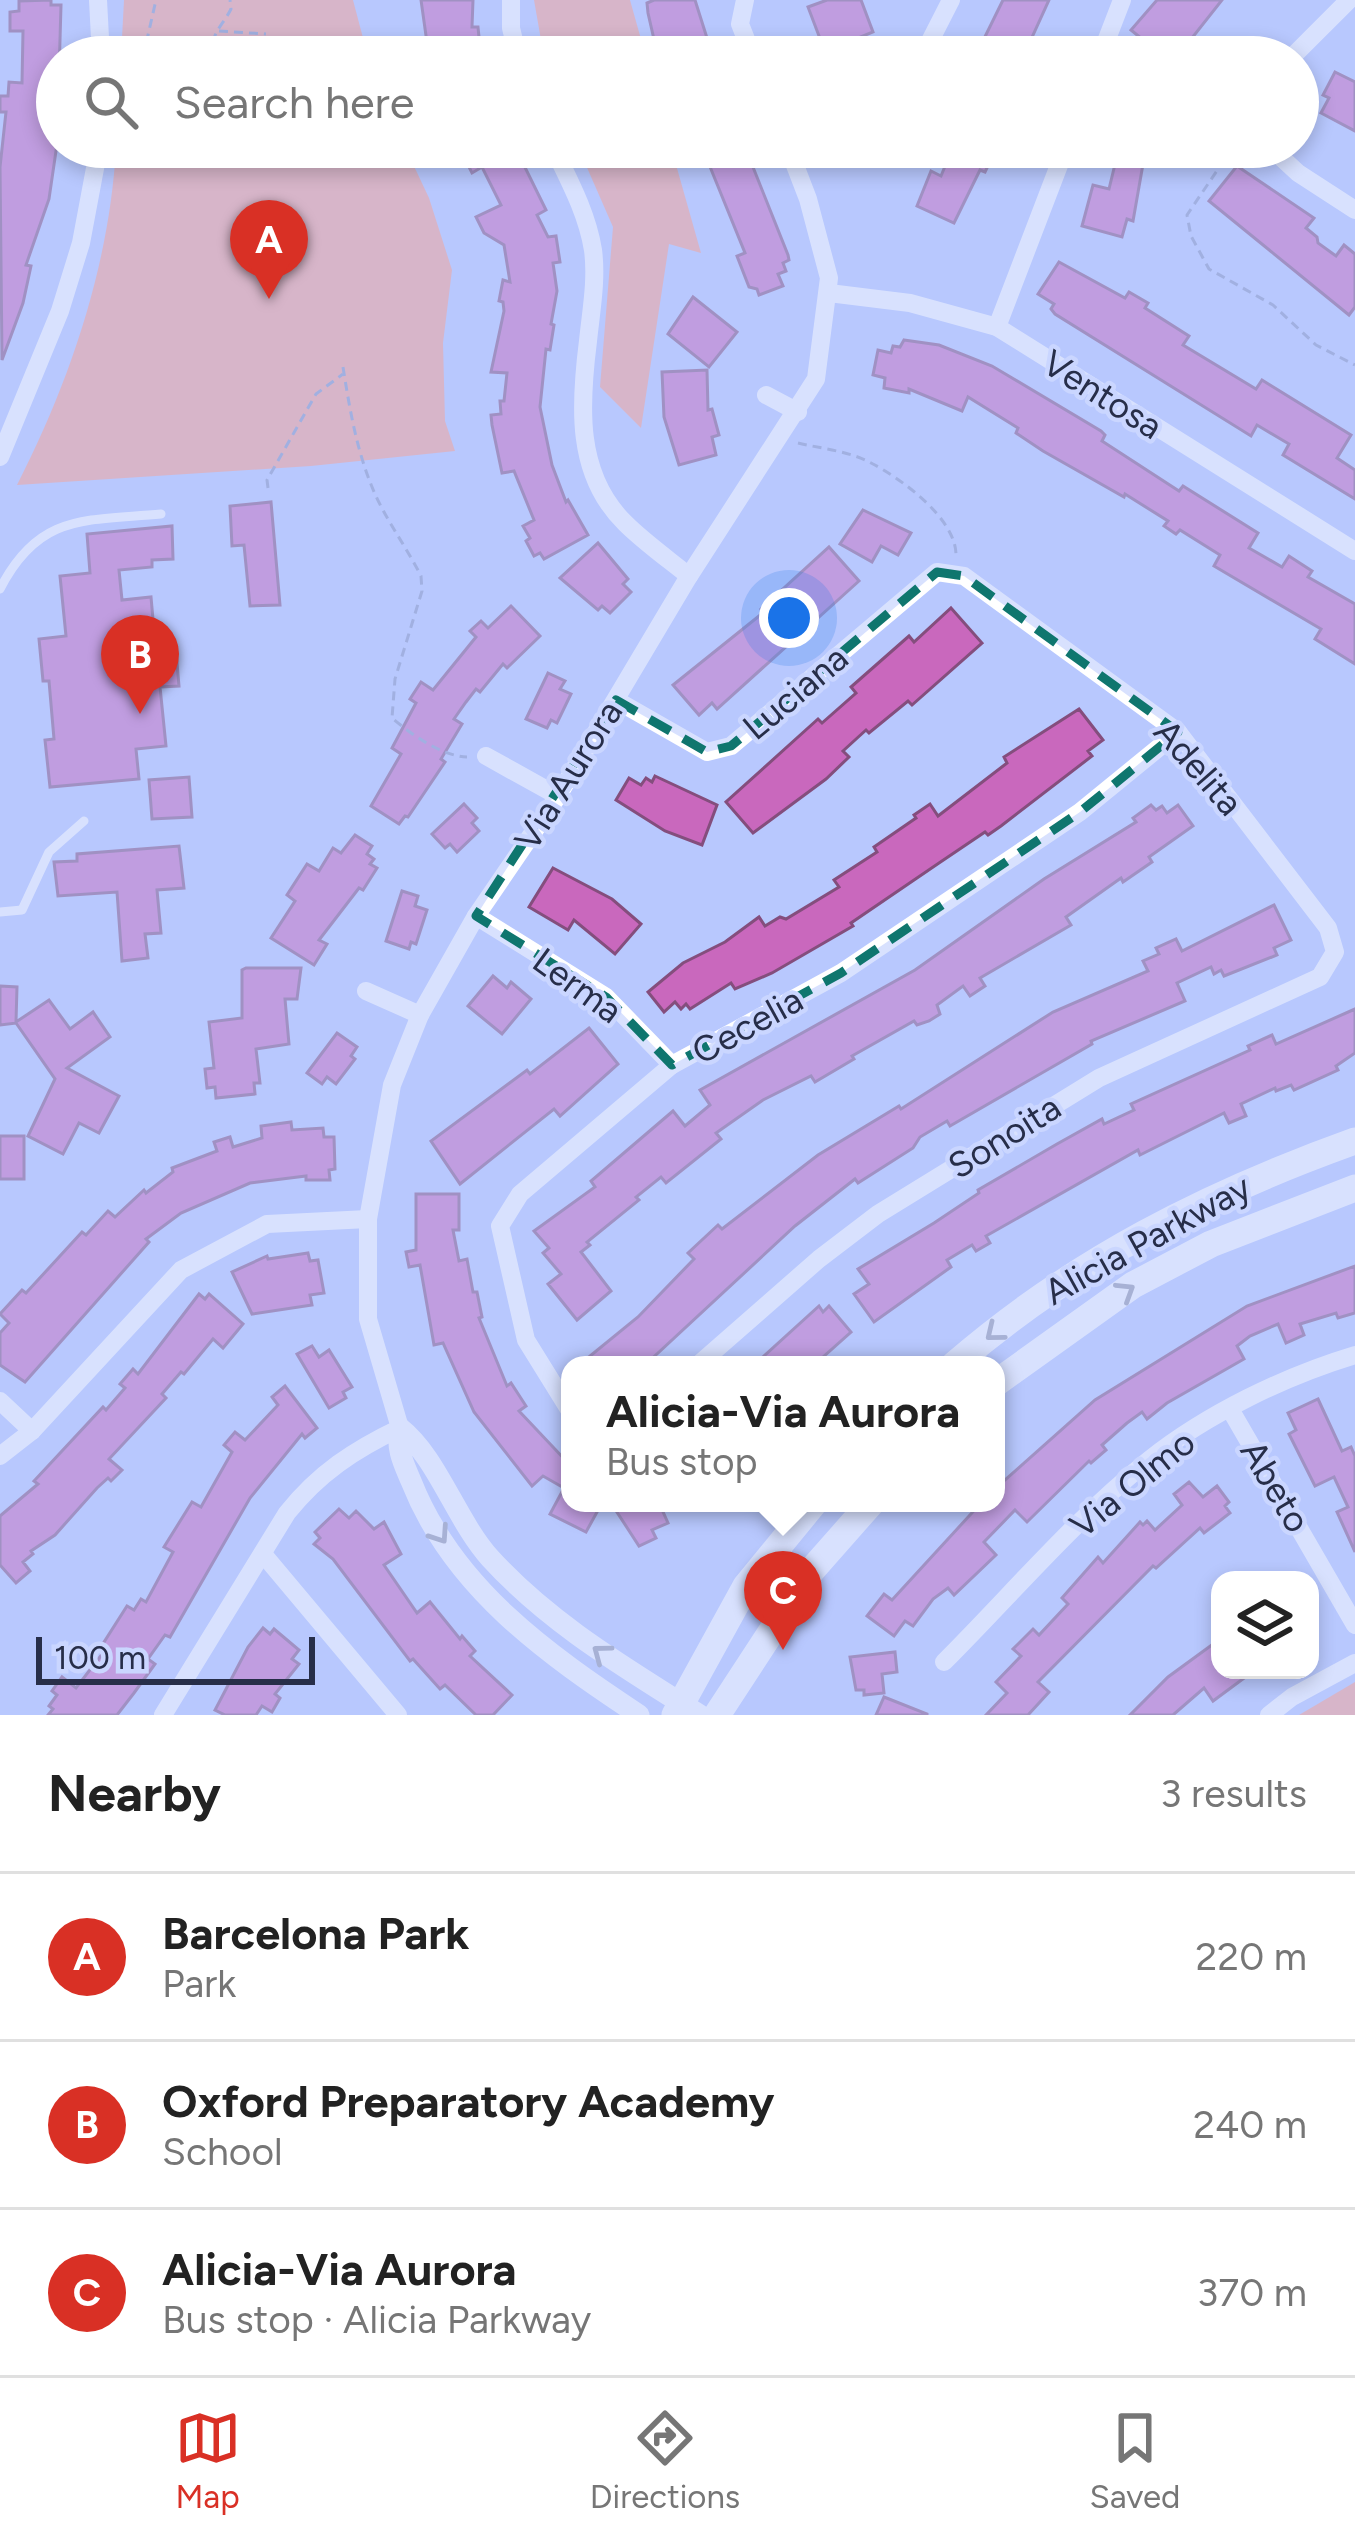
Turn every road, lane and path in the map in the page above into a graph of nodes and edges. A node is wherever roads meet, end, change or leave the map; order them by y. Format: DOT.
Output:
graph roads {
  1 [pos="98,0"];
  2 [pos="156,0"];
  3 [pos="230,0"];
  4 [pos="511,0"];
  5 [pos="745,0"];
  6 [pos="951,0"];
  7 [pos="1122,0"];
  8 [pos="1349,0"];
  9 [pos="217,30"];
  10 [pos="266,34"];
  11 [pos="100,36"];
  12 [pos="148,36"];
  13 [pos="214,36"];
  14 [pos="513,36"];
  15 [pos="745,36"];
  16 [pos="933,36"];
  17 [pos="1108,36"];
  18 [pos="1313,36"];
  19 [pos="95,168"];
  20 [pos="563,168"];
  21 [pos="796,168"];
  22 [pos="1058,168"];
  23 [pos="1219,168"];
  24 [pos="1294,168"];
  25 [pos="1355,210"];
  26 [pos="829,293"];
  27 [pos="997,327"];
  28 [pos="1355,364"];
  29 [pos="766,395"];
  30 [pos="798,412"];
  31 [pos="800,444"];
  32 [pos="0,458"];
  33 [pos="268,488"];
  34 [pos="161,514"];
  35 [pos="956,546"];
  36 [pos="1355,551"];
  37 [pos="689,576"];
  38 [pos="964,576"];
  39 [pos="0,589"];
  40 [pos="616,700"];
  41 [pos="1178,732"];
  42 [pos="486,756"];
  43 [pos="558,796"];
  44 [pos="84,820"];
  45 [pos="0,912"];
  46 [pos="476,916"];
  47 [pos="1335,952"];
  48 [pos="367,991"];
  49 [pos="420,1015"];
  50 [pos="672,1065"];
  51 [pos="1355,1141"];
  52 [pos="1355,1188"];
  53 [pos="368,1219"];
  54 [pos="1355,1354"];
  55 [pos="708,1356"];
  56 [pos="965,1356"];
  57 [pos="1005,1377"];
  58 [pos="561,1396"];
  59 [pos="0,1401"];
  60 [pos="1230,1409"];
  61 [pos="400,1428"];
  62 [pos="32,1431"];
  63 [pos="0,1456"];
  64 [pos="807,1512"];
  65 [pos="863,1512"];
  66 [pos="262,1555"];
  67 [pos="1355,1625"];
  68 [pos="944,1662"];
  69 [pos="1355,1663"];
  70 [pos="685,1711"];
  71 [pos="164,1715"];
  72 [pos="398,1715"];
  73 [pos="639,1715"];
  74 [pos="717,1715"];
  75 [pos="1269,1715"];
  1 -- 11 [label="street"];
  2 -- 12 [label="path"];
  3 -- 9 [label="path"];
  4 -- 14 [label="street"];
  5 -- 15 [label="street"];
  6 -- 16 [label="street"];
  7 -- 17 [label="street"];
  8 -- 18 [label="street"];
  9 -- 10 [label="path"];
  9 -- 13 [label="path"];
  19 -- 32 [label="street"];
  20 -- 37 [label="street"];
  21 -- 26 [label="street, Via Aurora"];
  22 -- 27 [label="street"];
  23 -- 28 [label="path"];
  24 -- 25 [label="street"];
  26 -- 27 [label="street, Ventosa"];
  26 -- 30 [label="street, Via Aurora"];
  27 -- 36 [label="street, Ventosa"];
  29 -- 30 [label="street"];
  30 -- 37 [label="street, Via Aurora"];
  31 -- 35 [label="path"];
  33 -- 42 [label="path"];
  34 -- 39 [label="lane"];
  37 -- 40 [label="street, Via Aurora"];
  38 -- 40 [label="street, Luciana"];
  38 -- 41 [label="street, Adelita"];
  40 -- 43 [label="street, Via Aurora"];
  41 -- 47 [label="street, Adelita"];
  41 -- 50 [label="street, Cecelia"];
  42 -- 43 [label="street"];
  43 -- 46 [label="street, Via Aurora"];
  44 -- 45 [label="lane"];
  46 -- 49 [label="street, Via Aurora"];
  46 -- 50 [label="street, Lerma"];
  47 -- 55 [label="street, Sonoita"];
  48 -- 49 [label="street"];
  49 -- 53 [label="street, Via Aurora"];
  50 -- 58 [label="street, Cecelia"];
  51 -- 56 [label="main road, Alicia Parkway, one-way"];
  57 -- 52 [label="main road, Alicia Parkway, one-way"];
  53 -- 61 [label="street, Via Aurora"];
  53 -- 62 [label="street"];
  54 -- 60 [label="street, Via Olmo"];
  59 -- 62 [label="street"];
  60 -- 67 [label="street, Abeto"];
  60 -- 68 [label="street, Via Olmo"];
  61 -- 66 [label="street"];
  70 -- 61 [label="street, Via Aurora, one-way"];
  61 -- 73 [label="street, Via Aurora, one-way"];
  62 -- 63 [label="street"];
  64 -- 70 [label="main road"];
  65 -- 74 [label="main road"];
  66 -- 71 [label="street"];
  66 -- 72 [label="street"];
  69 -- 75 [label="street"];
}
